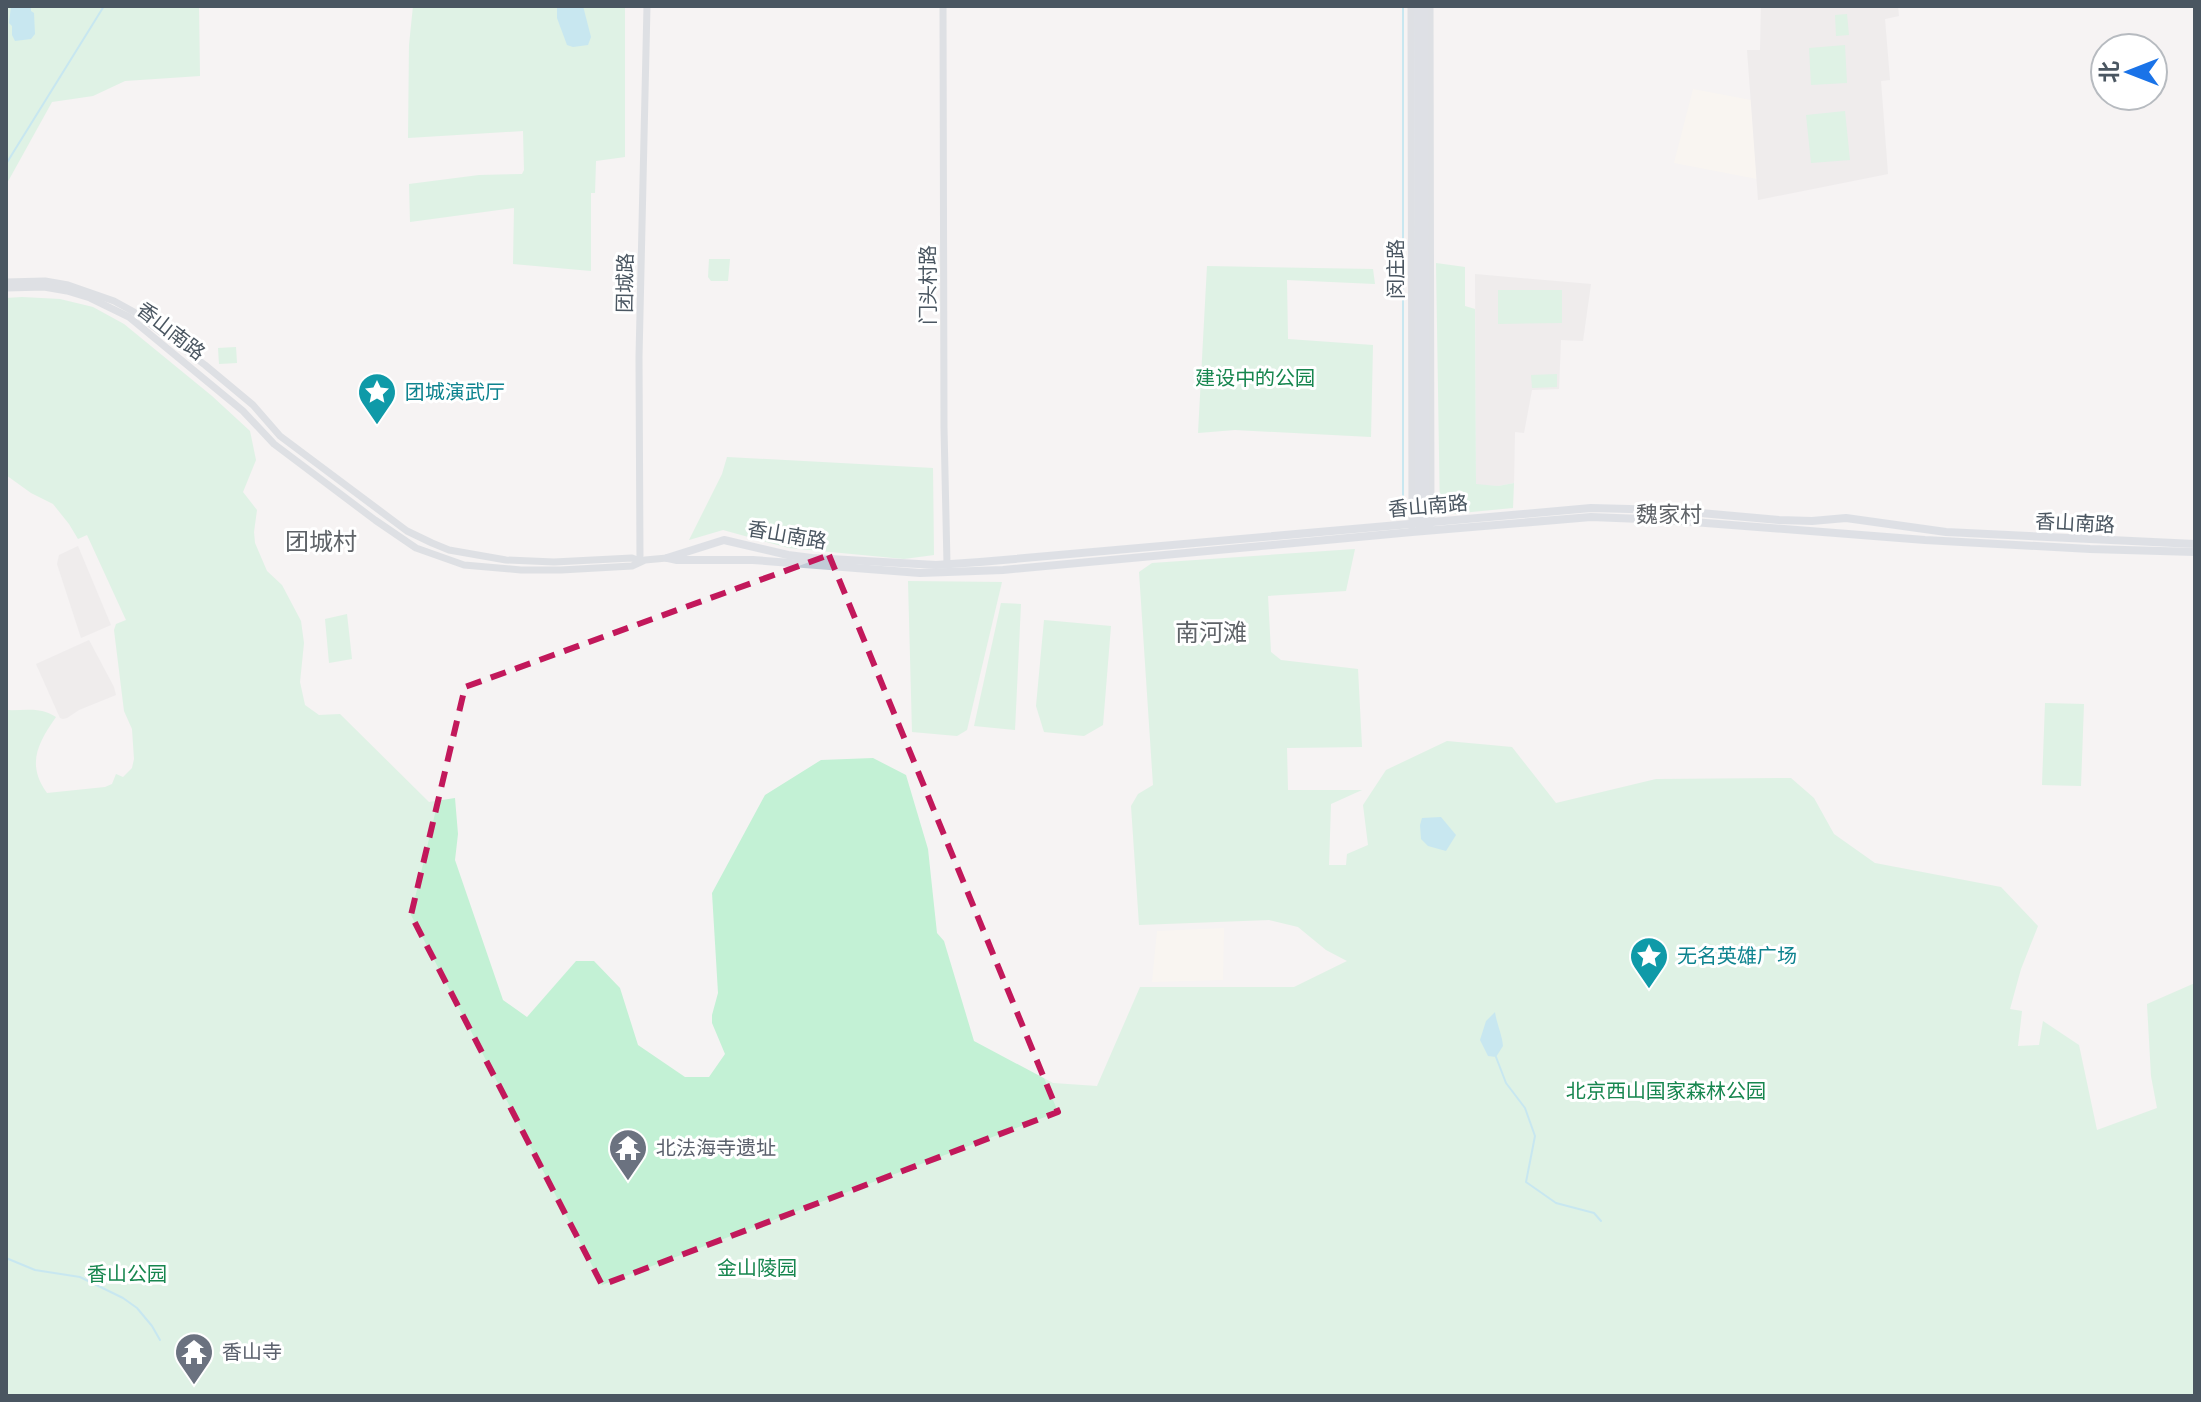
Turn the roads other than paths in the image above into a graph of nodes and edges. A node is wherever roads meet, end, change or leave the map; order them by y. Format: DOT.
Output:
graph roads {
  1 [pos="647,6"];
  2 [pos="943,6"];
  3 [pos="1411,6"];
  4 [pos="1418,6"];
  5 [pos="1427,6"];
  6 [pos="6,285"];
  7 [pos="1422,527"];
  8 [pos="2195,544"];
  9 [pos="2195,552"];
  10 [pos="667,558"];
  11 [pos="640,561"];
  12 [pos="947,564"];
  1 -- 11 [label="street, 团城路"];
  2 -- 12 [label="street, 门头村路"];
  3 -- 7 [label="street, 闵庄路"];
  4 -- 7 [label="main road, 闵庄路"];
  5 -- 7 [label="main road, 闵庄路"];
  6 -- 11 [label="street, 香山南路"];
  7 -- 8 [label="main road, 香山南路"];
  7 -- 9 [label="main road, 香山南路"];
  7 -- 10 [label="main road, 香山南路"];
  7 -- 12 [label="main road, 香山南路"];
  10 -- 11 [label="street, 香山南路"];
  10 -- 12 [label="main road, 香山南路"];
}
